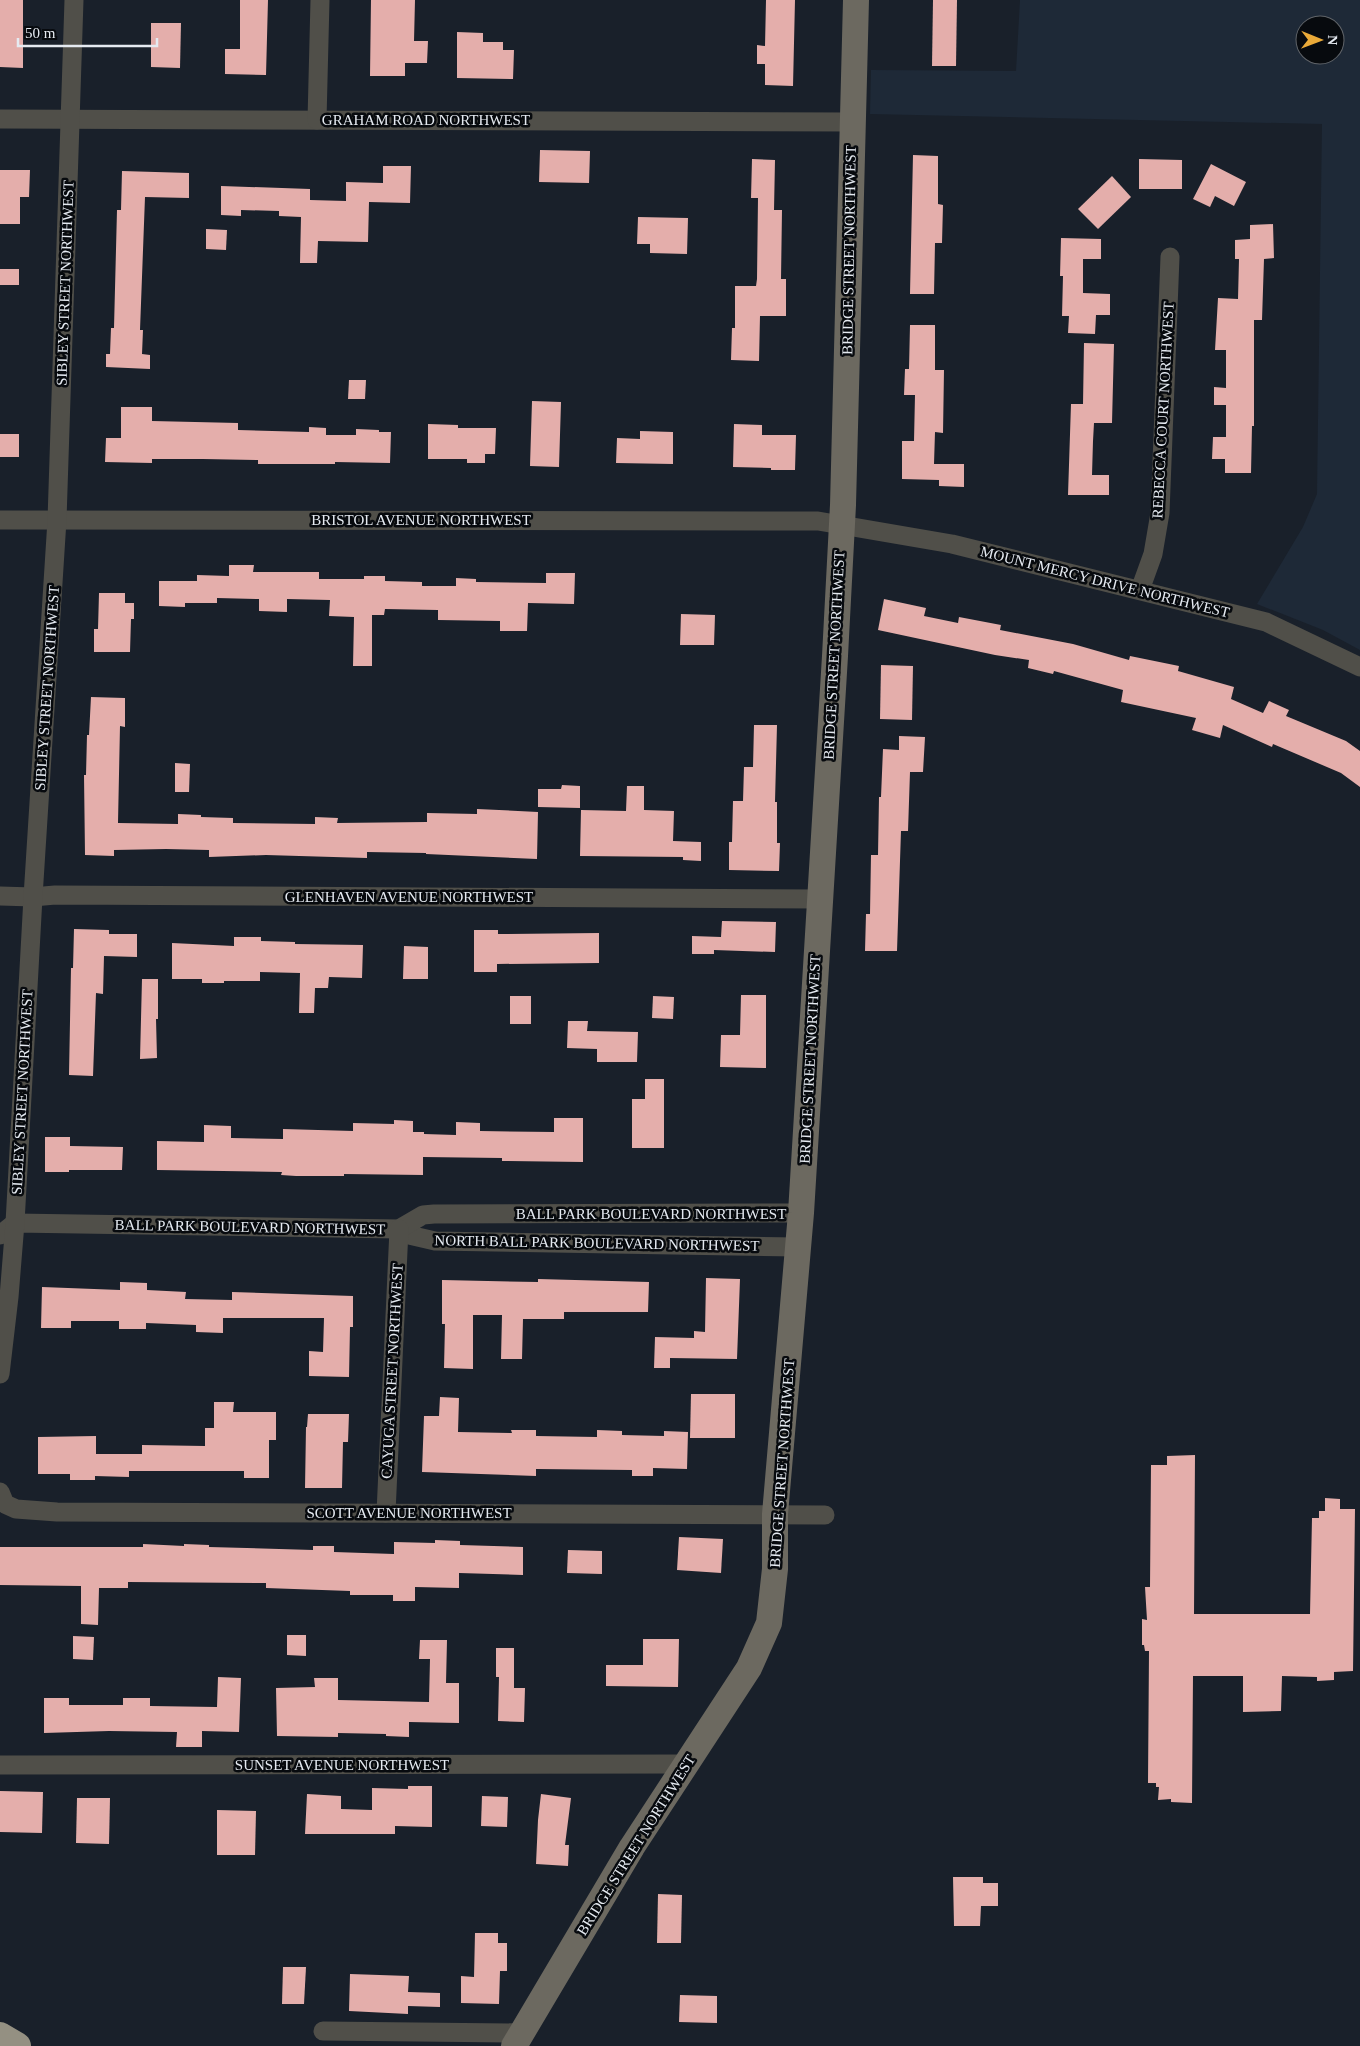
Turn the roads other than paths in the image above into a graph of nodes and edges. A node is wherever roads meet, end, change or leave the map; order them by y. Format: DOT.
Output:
graph roads {
  1 [pos="74,0"];
  2 [pos="320,0"];
  3 [pos="856,0"];
  4 [pos="0,119"];
  5 [pos="71,119"];
  6 [pos="317,120"];
  7 [pos="852,122"];
  8 [pos="1170,257"];
  9 [pos="0,520"];
  10 [pos="57,520"];
  11 [pos="841,525"];
  12 [pos="1140,590"];
  13 [pos="1360,667"];
  14 [pos="0,896"];
  15 [pos="33,897"];
  16 [pos="819,898"];
  17 [pos="801,1213"];
  18 [pos="7,1220"];
  19 [pos="399,1229"];
  20 [pos="0,1235"];
  21 [pos="798,1247"];
  22 [pos="0,1374"];
  23 [pos="0,1493"];
  24 [pos="386,1513"];
  25 [pos="775,1514"];
  26 [pos="825,1515"];
  27 [pos="684,1764"];
  28 [pos="0,1765"];
  29 [pos="323,2031"];
  30 [pos="0,2036"];
  31 [pos="518,2039"];
  32 [pos="17,2046"];
  1 -- 5 [label="street, SIBLEY STREET NORTHWEST"];
  2 -- 6 [label="street"];
  3 -- 7 [label="main road, BRIDGE STREET NORTHWEST"];
  4 -- 5 [label="street, GRAHAM ROAD NORTHWEST"];
  5 -- 6 [label="street, GRAHAM ROAD NORTHWEST"];
  5 -- 10 [label="street, SIBLEY STREET NORTHWEST"];
  6 -- 7 [label="street, GRAHAM ROAD NORTHWEST"];
  7 -- 11 [label="main road, BRIDGE STREET NORTHWEST"];
  8 -- 12 [label="street, REBECCA COURT NORTHWEST"];
  9 -- 10 [label="street, BRISTOL AVENUE NORTHWEST"];
  10 -- 11 [label="street, BRISTOL AVENUE NORTHWEST"];
  10 -- 15 [label="street, SIBLEY STREET NORTHWEST"];
  11 -- 12 [label="street, MOUNT MERCY DRIVE NORTHWEST"];
  11 -- 16 [label="main road, BRIDGE STREET NORTHWEST"];
  12 -- 13 [label="street, MOUNT MERCY DRIVE NORTHWEST"];
  14 -- 15 [label="street, GLENHAVEN AVENUE NORTHWEST"];
  15 -- 16 [label="street, GLENHAVEN AVENUE NORTHWEST"];
  15 -- 18 [label="street, SIBLEY STREET NORTHWEST"];
  16 -- 17 [label="main road, BRIDGE STREET NORTHWEST"];
  17 -- 19 [label="street, BALL PARK BOULEVARD NORTHWEST"];
  17 -- 21 [label="main road, BRIDGE STREET NORTHWEST"];
  18 -- 19 [label="street, BALL PARK BOULEVARD NORTHWEST"];
  18 -- 20 [label="street"];
  18 -- 22 [label="street, SIBLEY STREET NORTHWEST"];
  19 -- 21 [label="street, NORTH BALL PARK BOULEVARD NORTHWEST"];
  19 -- 24 [label="street, CAYUGA STREET NORTHWEST"];
  21 -- 25 [label="main road, BRIDGE STREET NORTHWEST"];
  23 -- 24 [label="street, SCOTT AVENUE NORTHWEST"];
  24 -- 25 [label="street, SCOTT AVENUE NORTHWEST"];
  25 -- 26 [label="street, SCOTT AVENUE NORTHWEST"];
  25 -- 27 [label="main road, BRIDGE STREET NORTHWEST"];
  27 -- 28 [label="street, SUNSET AVENUE NORTHWEST"];
  27 -- 31 [label="main road, BRIDGE STREET NORTHWEST"];
  29 -- 31 [label="street"];
  30 -- 32 [label="highway"];
}
